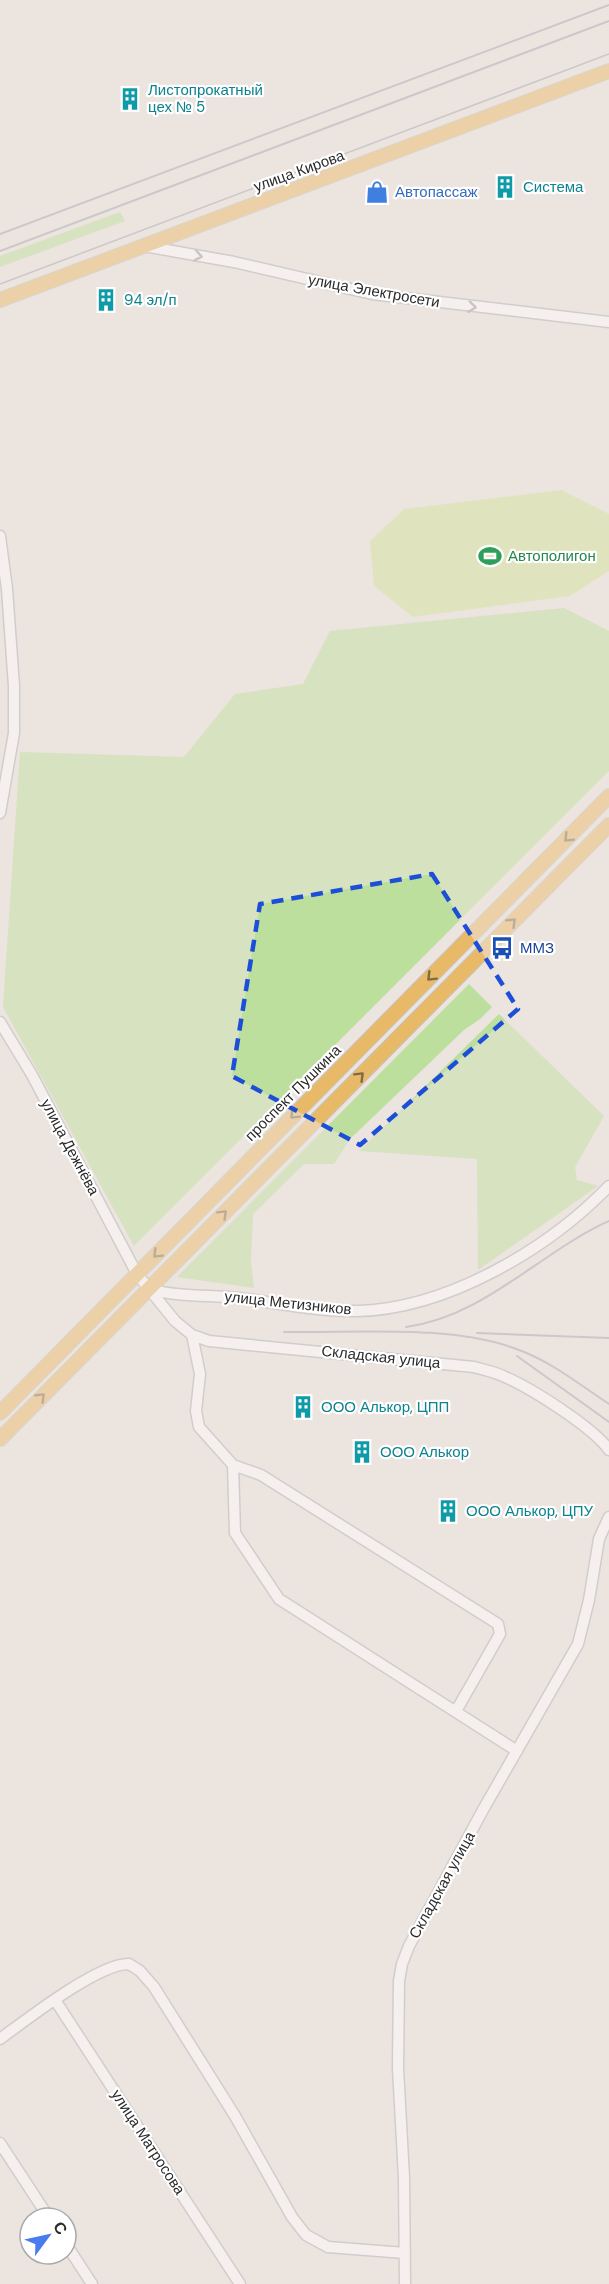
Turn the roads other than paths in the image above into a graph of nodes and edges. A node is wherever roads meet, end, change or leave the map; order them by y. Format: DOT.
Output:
graph roads {
  1 [pos="609,71"];
  2 [pos="141,246"];
  3 [pos="0,300"];
  4 [pos="609,322"];
  5 [pos="0,536"];
  6 [pos="609,796"];
  7 [pos="0,813"];
  8 [pos="609,825"];
  9 [pos="0,1022"];
  10 [pos="609,1186"];
  11 [pos="137,1274"];
  12 [pos="149,1289"];
  13 [pos="192,1335"];
  14 [pos="0,1413"];
  15 [pos="0,1439"];
  16 [pos="609,1450"];
  17 [pos="233,1465"];
  18 [pos="609,1517"];
  19 [pos="456,1711"];
  20 [pos="517,1751"];
  21 [pos="55,2000"];
  22 [pos="0,2039"];
  23 [pos="0,2142"];
  24 [pos="41,2206"];
  25 [pos="405,2253"];
  26 [pos="78,2262"];
  27 [pos="92,2284"];
  28 [pos="240,2284"];
  29 [pos="405,2284"];
  1 -- 2 [label="main road, улица Кирова"];
  2 -- 3 [label="main road, улица Кирова"];
  2 -- 4 [label="street, улица Электросети, one-way"];
  5 -- 7 [label="street"];
  6 -- 11 [label="main road, проспект Пушкина, one-way"];
  12 -- 8 [label="main road, one-way"];
  9 -- 11 [label="street, улица Дежнёва"];
  10 -- 12 [label="street, улица Метизников"];
  11 -- 12 [label="street, улица Дежнёва"];
  11 -- 14 [label="main road, проспект Пушкина"];
  12 -- 13 [label="street, Складская улица"];
  15 -- 12 [label="main road, one-way"];
  13 -- 16 [label="street, Складская улица"];
  13 -- 17 [label="street"];
  17 -- 19 [label="street"];
  17 -- 19 [label="street"];
  18 -- 20 [label="street, Складская улица"];
  19 -- 20 [label="street"];
  20 -- 25 [label="street, Складская улица"];
  21 -- 22 [label="street"];
  21 -- 25 [label="street"];
  21 -- 28 [label="street, улица Матросова"];
  23 -- 24 [label="street"];
  25 -- 29 [label="street, Складская улица"];
  26 -- 27 [label="street"];
}
